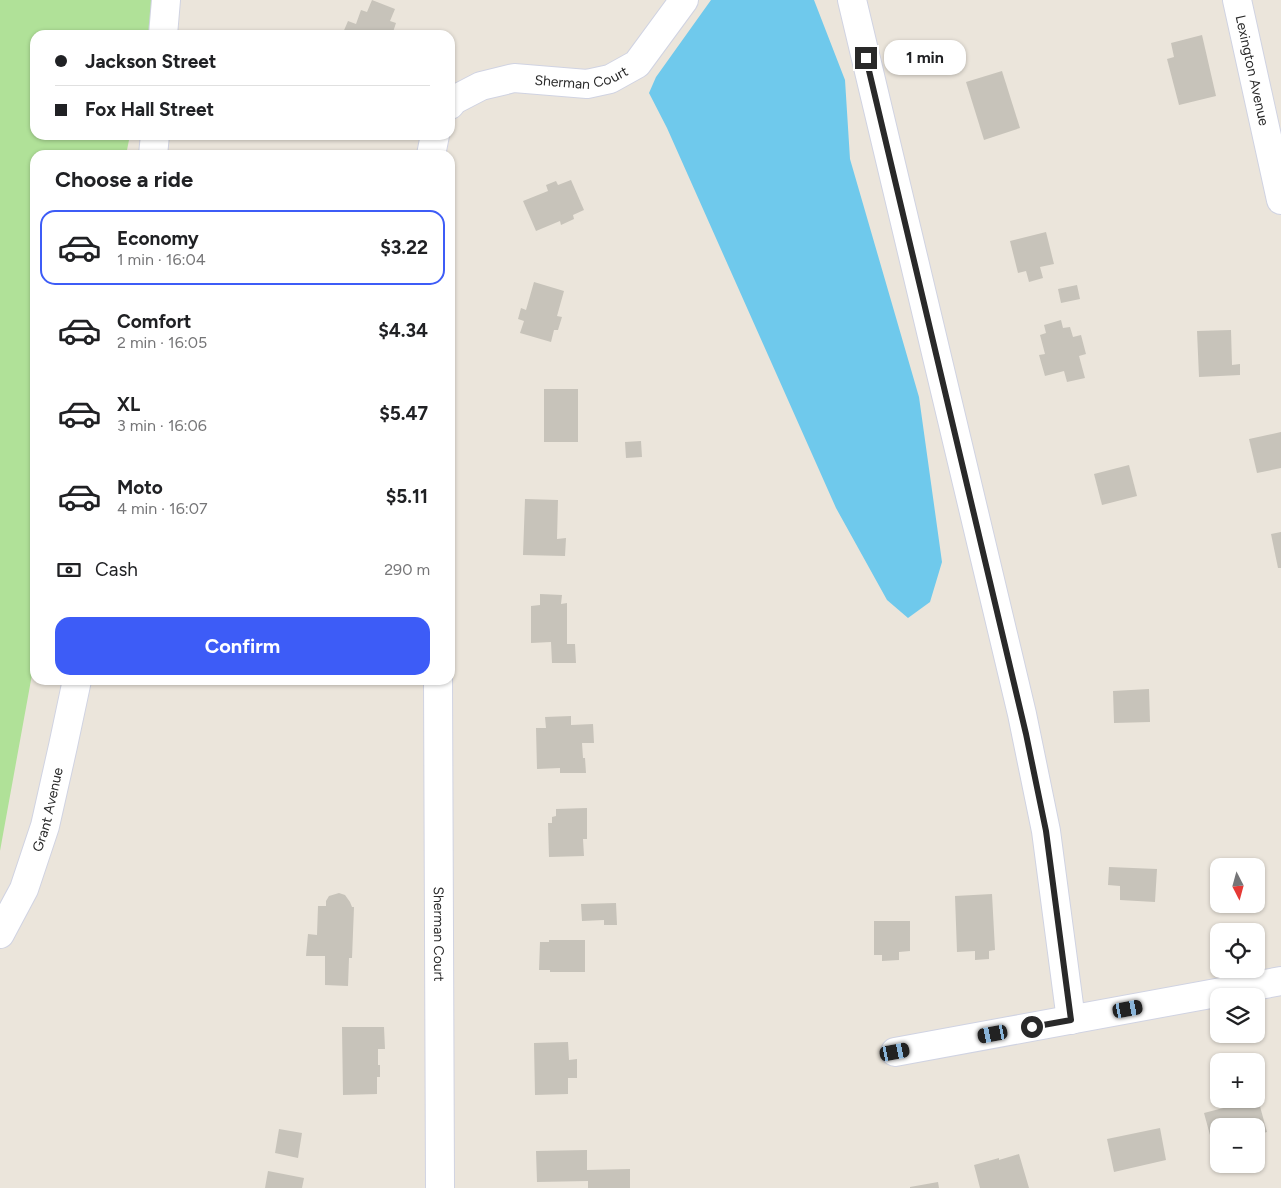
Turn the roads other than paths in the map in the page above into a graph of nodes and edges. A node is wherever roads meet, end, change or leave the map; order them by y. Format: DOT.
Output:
graph roads {
  1 [pos="166,0"];
  2 [pos="684,0"];
  3 [pos="852,0"];
  4 [pos="1236,0"];
  5 [pos="163,30"];
  6 [pos="455,99"];
  7 [pos="1281,200"];
  8 [pos="76,685"];
  9 [pos="438,685"];
  10 [pos="0,934"];
  11 [pos="1281,981"];
  12 [pos="1071,1020"];
  13 [pos="895,1052"];
  14 [pos="440,1188"];
  1 -- 5 [label="street"];
  2 -- 6 [label="street, Sherman Court"];
  3 -- 12 [label="street"];
  4 -- 7 [label="street, Lexington Avenue"];
  8 -- 10 [label="street, Grant Avenue"];
  9 -- 14 [label="street, Sherman Court"];
  11 -- 12 [label="street"];
  12 -- 13 [label="street"];
}
